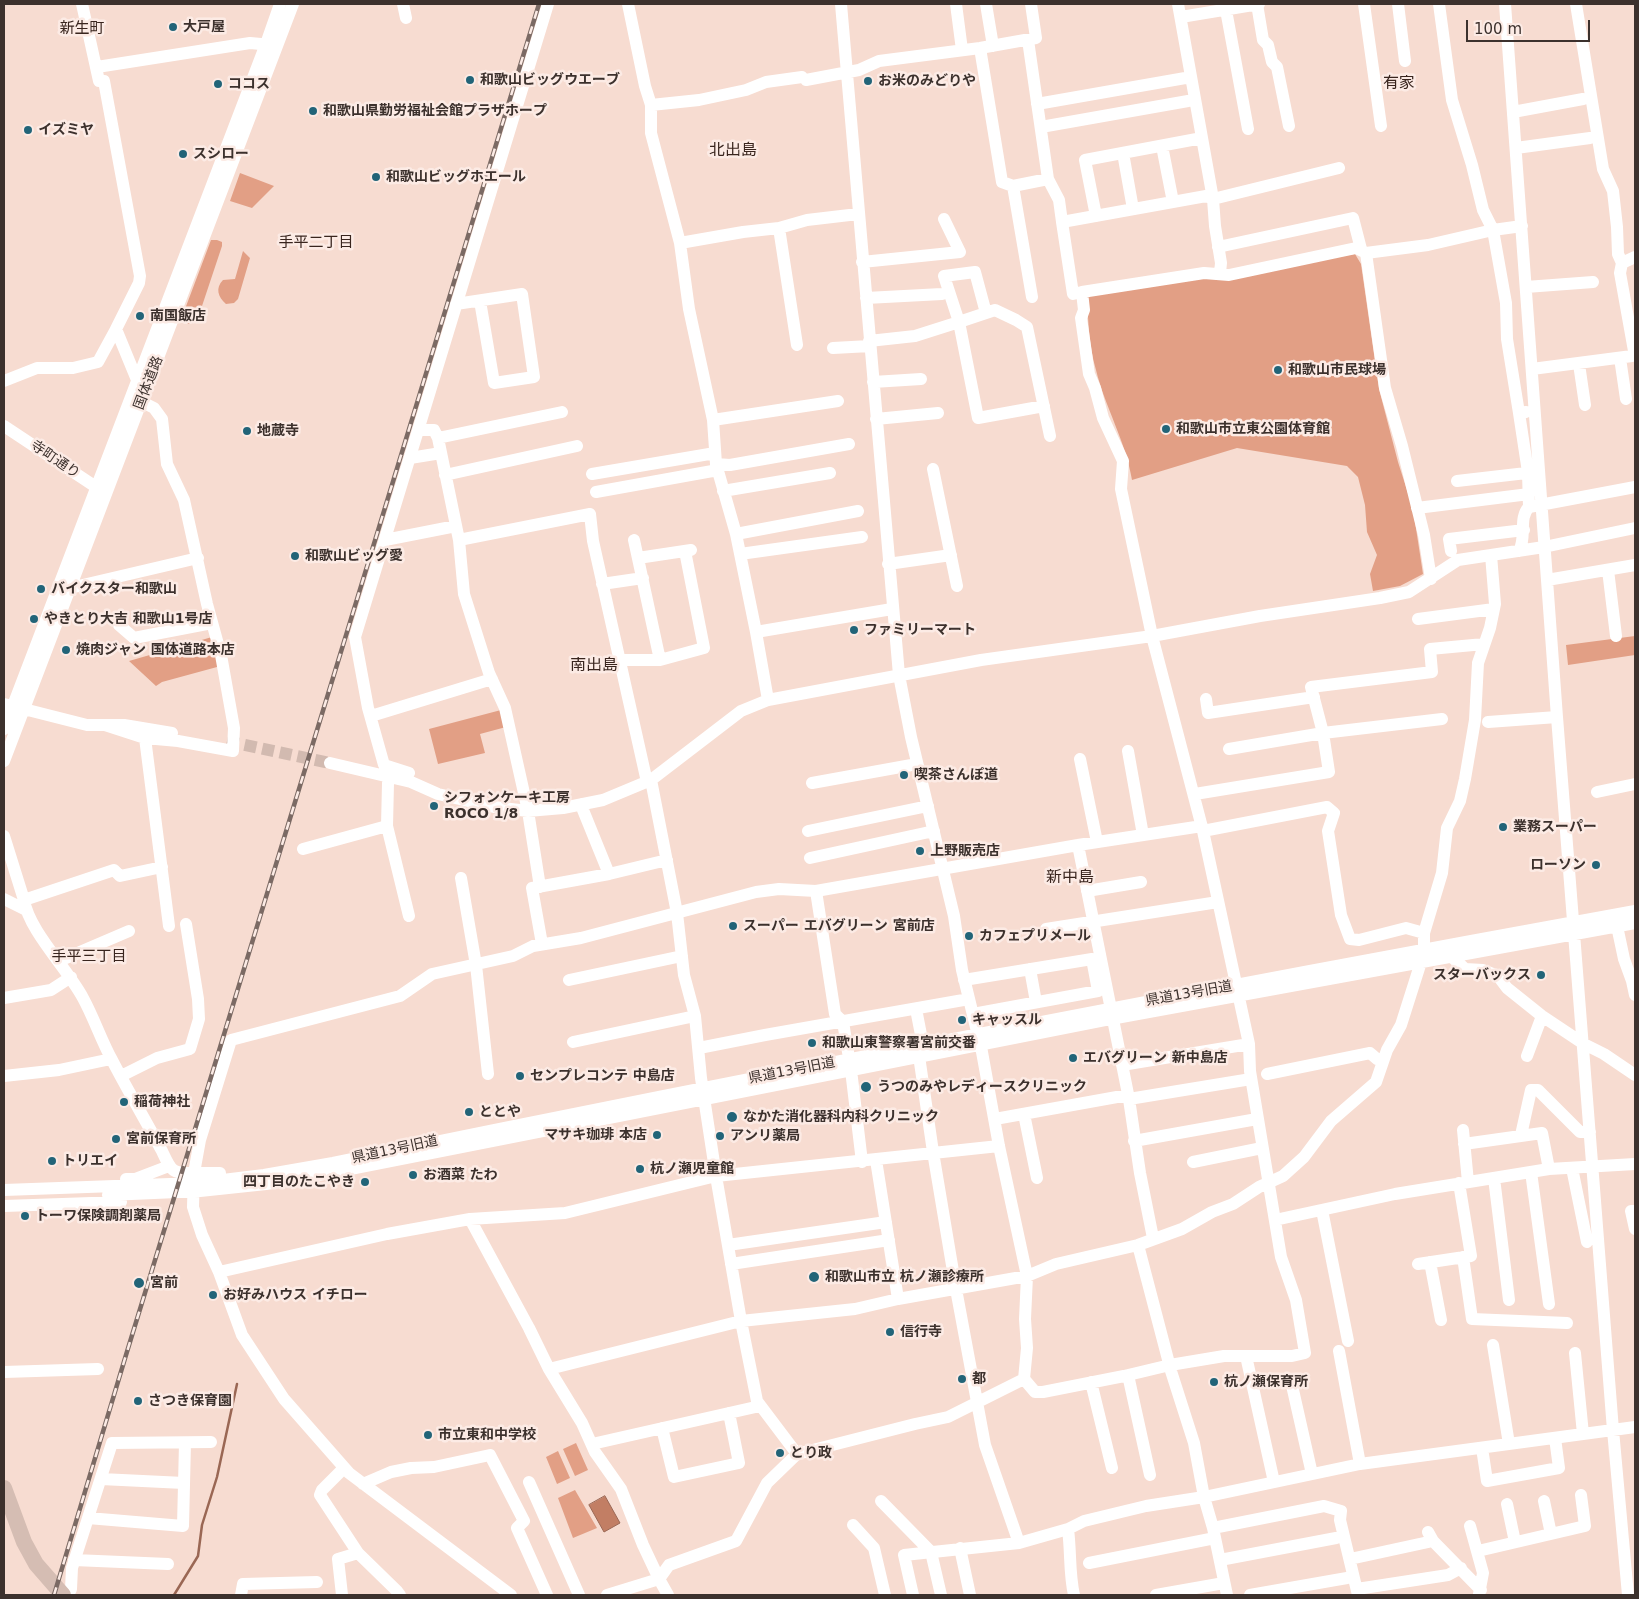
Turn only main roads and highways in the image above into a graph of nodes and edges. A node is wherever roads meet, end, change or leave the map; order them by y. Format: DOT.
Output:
graph roads {
  1 [pos="4,1488"];
  2 [pos="64,1595"];
  1 -- 2 [label="main road"];
}
